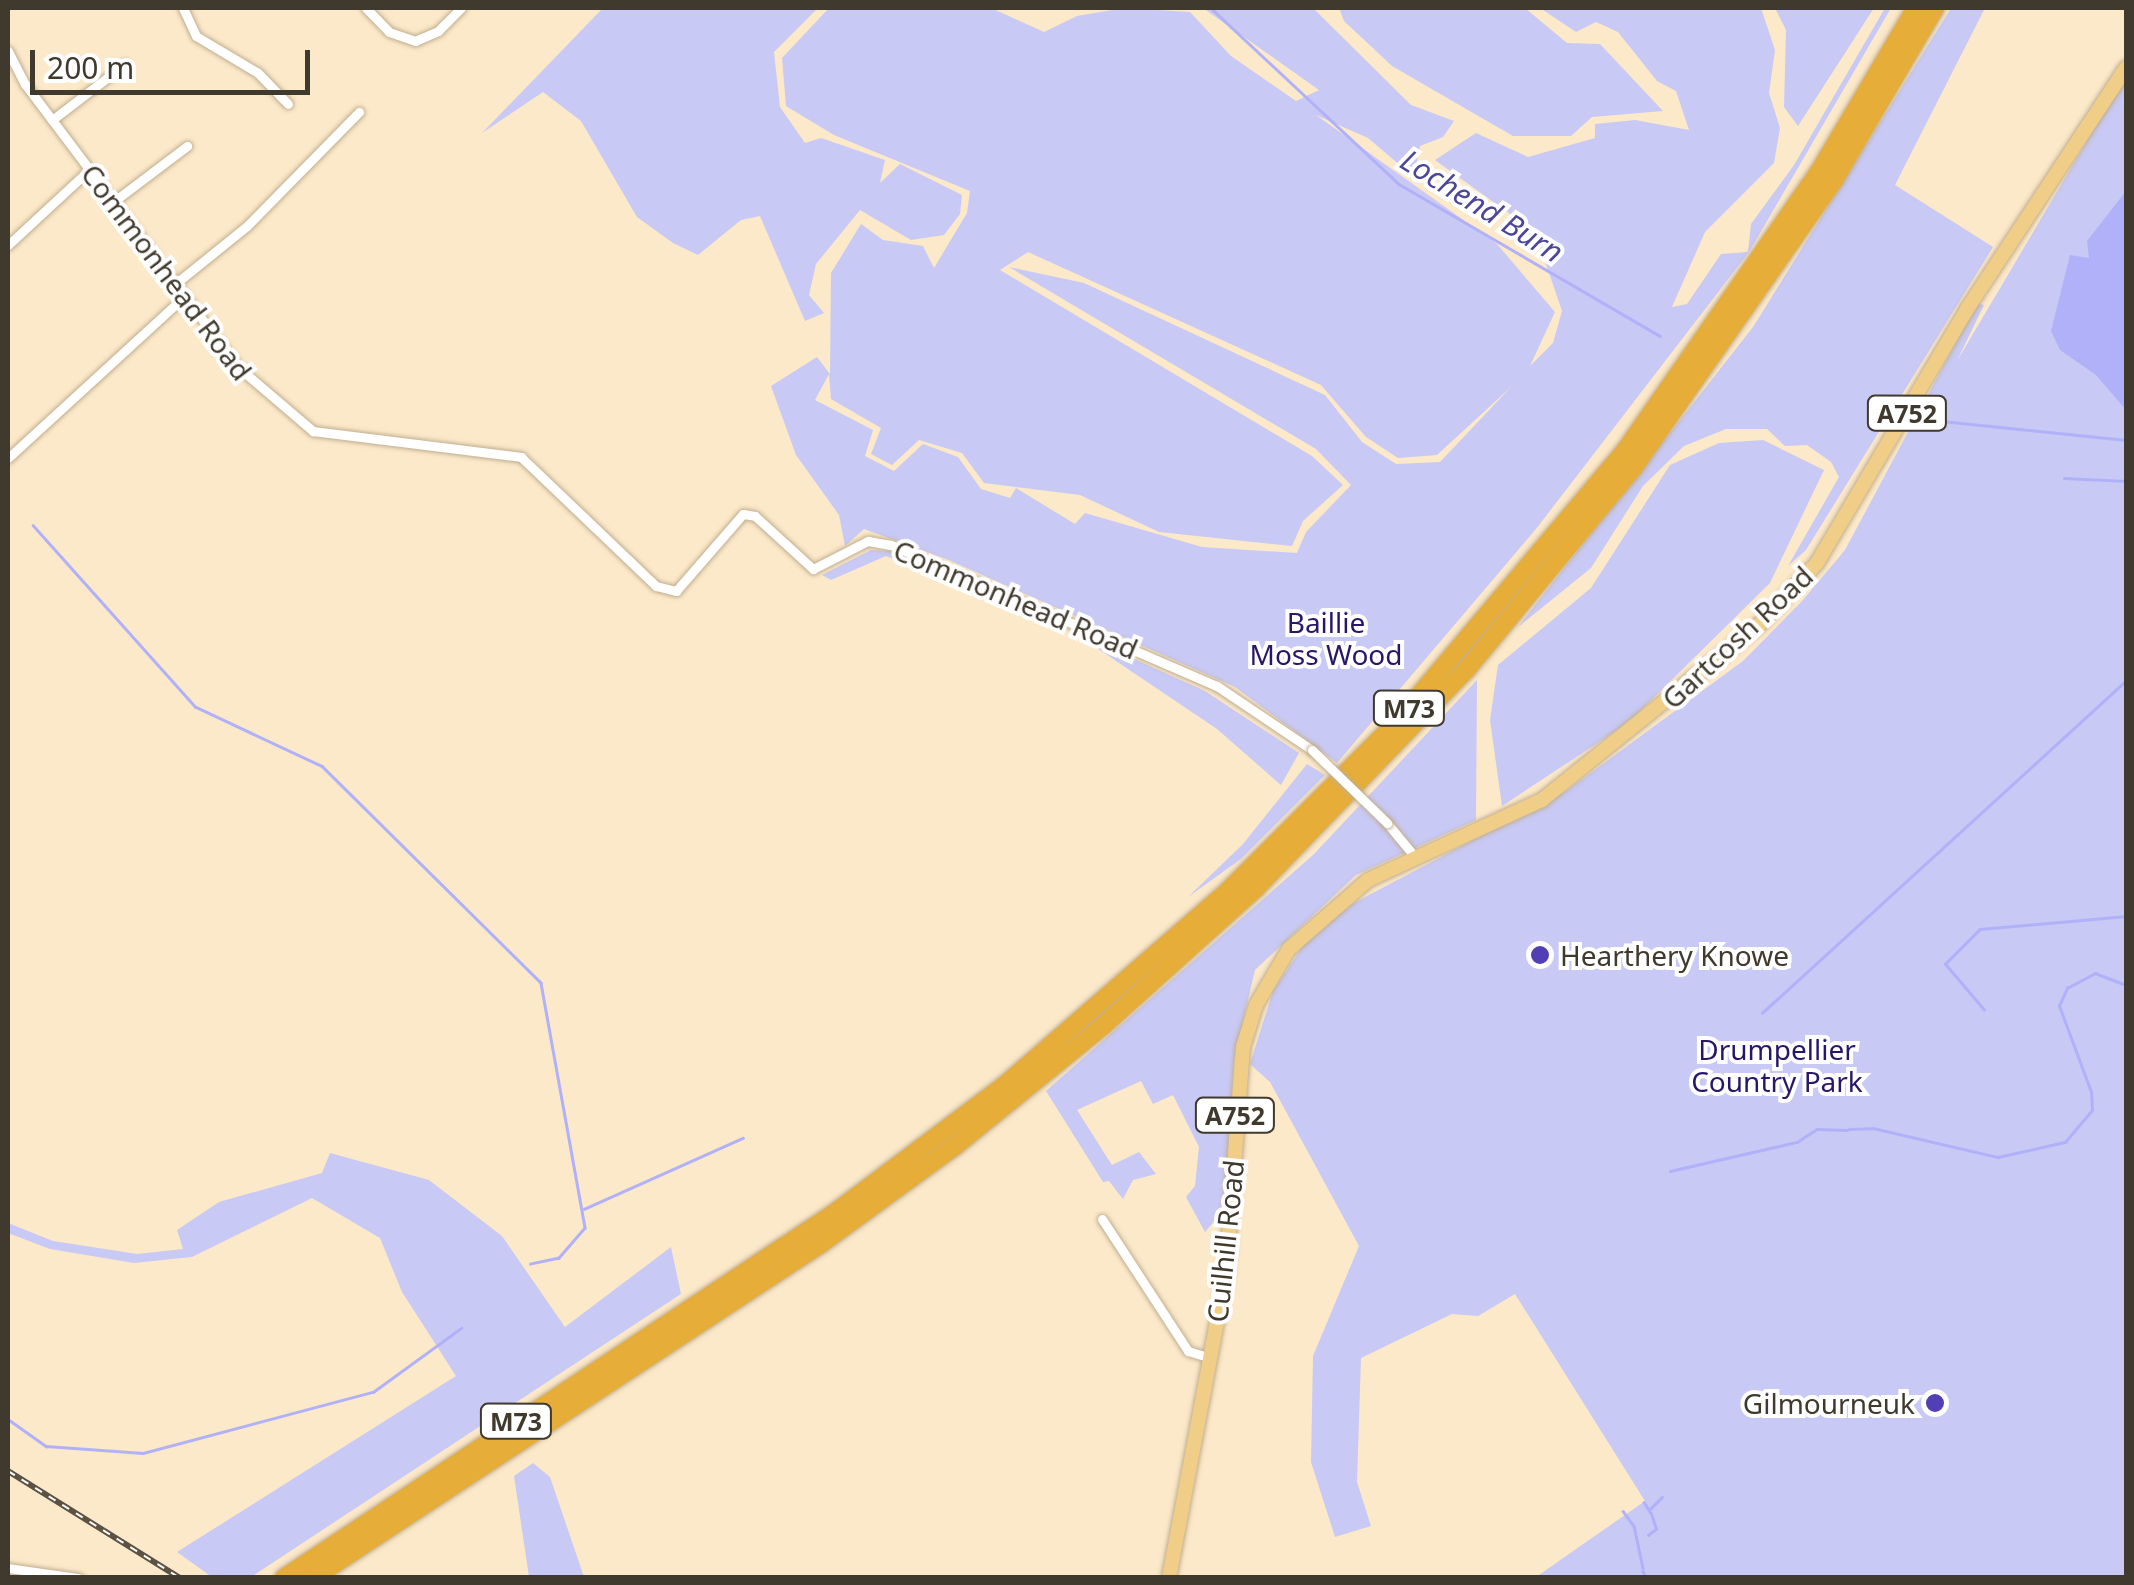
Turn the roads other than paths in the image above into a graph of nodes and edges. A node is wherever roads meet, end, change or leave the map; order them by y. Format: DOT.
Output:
graph roads {
  1 [pos="183,8"];
  2 [pos="366,8"];
  3 [pos="460,8"];
  4 [pos="1916,8"];
  5 [pos="1934,8"];
  6 [pos="8,51"];
  7 [pos="126,64"];
  8 [pos="2126,68"];
  9 [pos="288,104"];
  10 [pos="358,112"];
  11 [pos="52,120"];
  12 [pos="187,146"];
  13 [pos="89,170"];
  14 [pos="113,202"];
  15 [pos="8,245"];
  16 [pos="175,284"];
  17 [pos="184,297"];
  18 [pos="8,458"];
  19 [pos="1415,857"];
  20 [pos="1102,1219"];
  21 [pos="1211,1358"];
  22 [pos="8,1568"];
  23 [pos="78,1578"];
  24 [pos="284,1578"];
  25 [pos="313,1578"];
  26 [pos="1169,1578"];
  1 -- 9 [label="street"];
  2 -- 3 [label="street"];
  4 -- 24 [label="highway, M73"];
  5 -- 25 [label="highway, M73"];
  6 -- 11 [label="street, Commonhead Road"];
  7 -- 11 [label="street"];
  8 -- 19 [label="main road, Gartcosh Road / A752"];
  10 -- 16 [label="street"];
  11 -- 13 [label="street, Commonhead Road"];
  12 -- 14 [label="street"];
  13 -- 14 [label="street, Commonhead Road"];
  13 -- 15 [label="street"];
  14 -- 16 [label="street, Commonhead Road"];
  16 -- 17 [label="street, Commonhead Road"];
  17 -- 18 [label="street"];
  17 -- 19 [label="street, Commonhead Road, bridge"];
  19 -- 21 [label="main road, Cuilhill Road / A752"];
  20 -- 21 [label="street"];
  21 -- 26 [label="main road, Cuilhill Road / A752"];
  22 -- 23 [label="street"];
}
